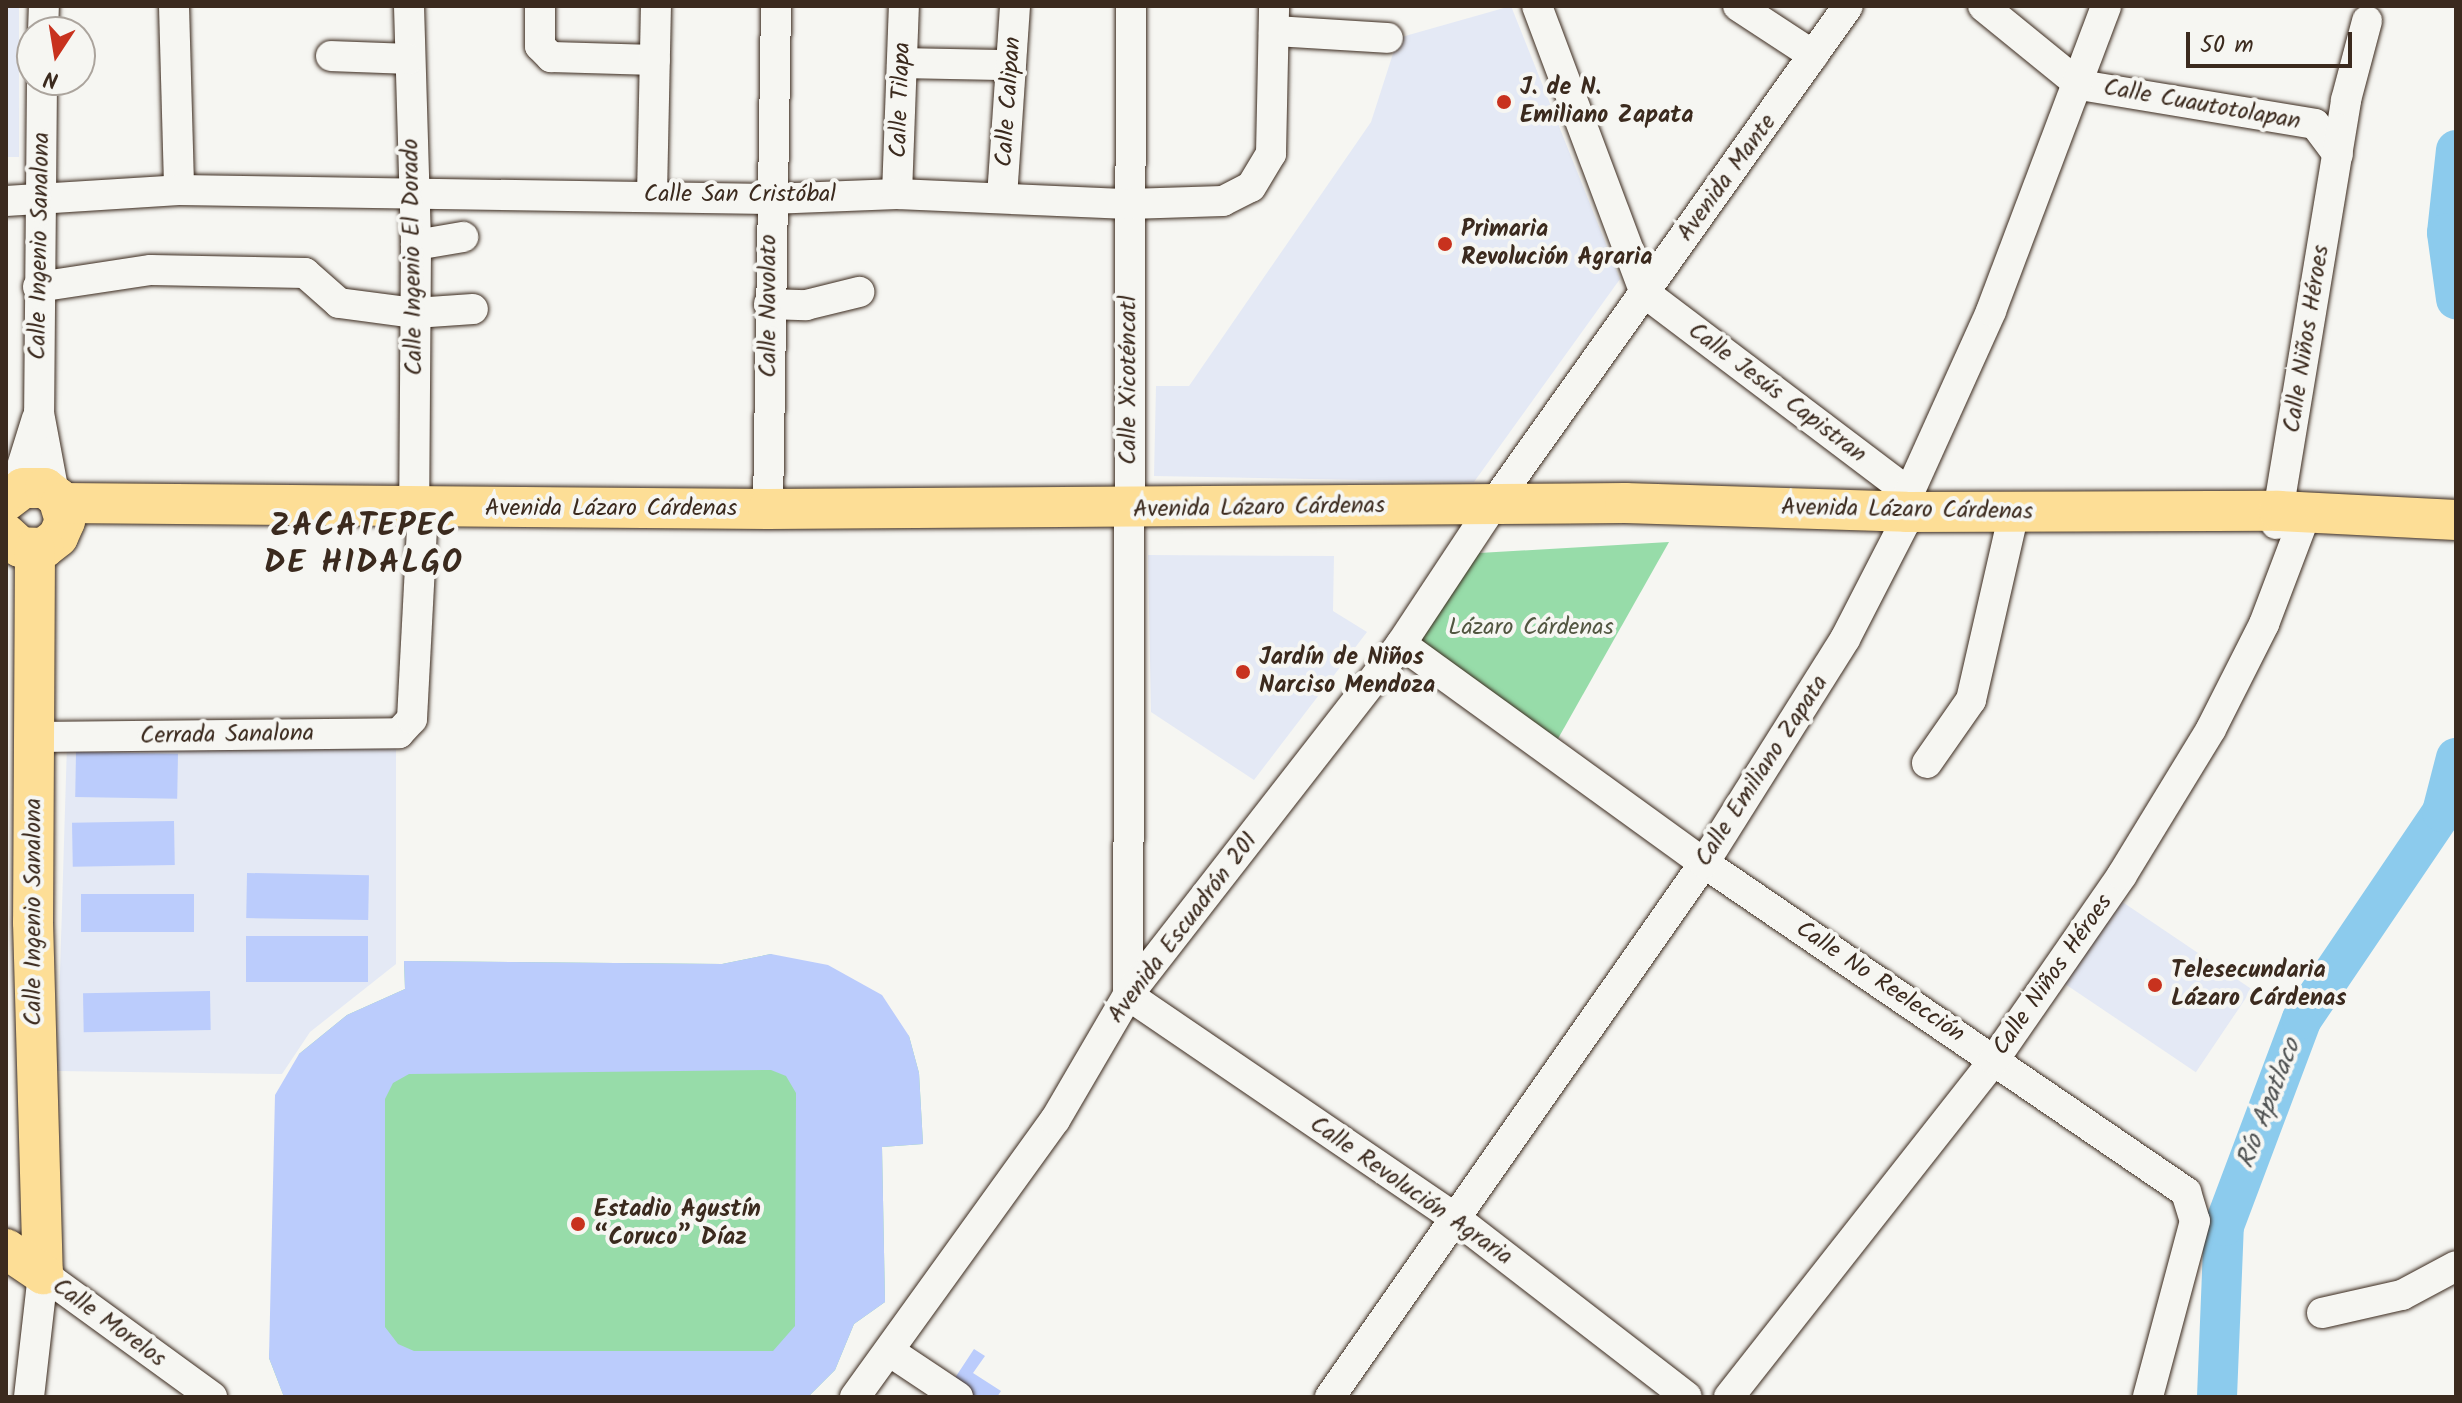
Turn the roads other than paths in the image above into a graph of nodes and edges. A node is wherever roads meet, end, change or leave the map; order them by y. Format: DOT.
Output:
graph roads {
  1 [pos="174,6"];
  2 [pos="409,6"];
  3 [pos="540,6"];
  4 [pos="656,6"];
  5 [pos="776,6"];
  6 [pos="904,6"];
  7 [pos="1015,6"];
  8 [pos="1131,6"];
  9 [pos="1537,6"];
  10 [pos="1738,6"];
  11 [pos="1848,6"];
  12 [pos="1983,6"];
  13 [pos="2106,6"];
  14 [pos="1274,19"];
  15 [pos="2367,21"];
  16 [pos="1388,38"];
  17 [pos="1813,55"];
  18 [pos="331,56"];
  19 [pos="409,59"];
  20 [pos="655,60"];
  21 [pos="902,63"];
  22 [pos="1011,65"];
  23 [pos="2080,85"];
  24 [pos="42,96"];
  25 [pos="2338,154"];
  26 [pos="179,190"];
  27 [pos="414,193"];
  28 [pos="897,194"];
  29 [pos="652,195"];
  30 [pos="1002,197"];
  31 [pos="39,199"];
  32 [pos="770,199"];
  33 [pos="6,201"];
  34 [pos="1129,204"];
  35 [pos="463,237"];
  36 [pos="416,245"];
  37 [pos="38,287"];
  38 [pos="859,292"];
  39 [pos="1645,293"];
  40 [pos="769,304"];
  41 [pos="473,309"];
  42 [pos="415,313"];
  43 [pos="39,413"];
  44 [pos="10,497"];
  45 [pos="768,509"];
  46 [pos="1906,510"];
  47 [pos="1487,514"];
  48 [pos="2292,517"];
  49 [pos="418,518"];
  50 [pos="585,519"];
  51 [pos="1128,519"];
  52 [pos="44,522"];
  53 [pos="2011,525"];
  54 [pos="2440,526"];
  55 [pos="1401,644"];
  56 [pos="412,719"];
  57 [pos="35,737"];
  58 [pos="1927,763"];
  59 [pos="1704,863"];
  60 [pos="1128,995"];
  61 [pos="1994,1060"];
  62 [pos="36,1118"];
  63 [pos="6,1171"];
  64 [pos="1454,1217"];
  65 [pos="6,1249"];
  66 [pos="2456,1266"];
  67 [pos="43,1274"];
  68 [pos="2322,1313"];
  69 [pos="889,1351"];
  70 [pos="29,1397"];
  71 [pos="212,1397"];
  72 [pos="855,1397"];
  73 [pos="958,1397"];
  74 [pos="1330,1397"];
  75 [pos="1687,1397"];
  76 [pos="1729,1397"];
  77 [pos="2148,1397"];
  1 -- 26 [label="street"];
  2 -- 19 [label="street, Calle Ingenio El Dorado"];
  3 -- 20 [label="street"];
  4 -- 20 [label="street"];
  5 -- 32 [label="street, Calle Navolato"];
  6 -- 21 [label="street, Calle Tilapa"];
  7 -- 22 [label="street, Calle Calipan"];
  8 -- 34 [label="street, Calle Xicoténcatl"];
  9 -- 39 [label="street"];
  10 -- 17 [label="street"];
  11 -- 17 [label="street, Avenida Mante"];
  12 -- 23 [label="street, Calle Cuautotolapan"];
  13 -- 23 [label="street, Calle Emiliano Zapata"];
  14 -- 16 [label="street"];
  14 -- 34 [label="street, Calle San Cristóbal"];
  15 -- 25 [label="street, Calle Niños Héroes"];
  17 -- 39 [label="street, Avenida Mante"];
  18 -- 19 [label="street"];
  19 -- 27 [label="street, Calle Ingenio El Dorado"];
  20 -- 29 [label="street"];
  21 -- 22 [label="street"];
  21 -- 28 [label="street, Calle Tilapa"];
  22 -- 30 [label="street, Calle Calipan"];
  23 -- 25 [label="street, Calle Cuautotolapan"];
  23 -- 46 [label="street, Calle Emiliano Zapata"];
  24 -- 31 [label="street, Calle Ingenio Sanalona"];
  25 -- 48 [label="street, Calle Niños Héroes"];
  26 -- 27 [label="street, Calle San Cristóbal"];
  26 -- 31 [label="street, Calle San Cristóbal"];
  27 -- 29 [label="street, Calle San Cristóbal"];
  27 -- 36 [label="street, Calle Ingenio El Dorado"];
  28 -- 30 [label="street, Calle San Cristóbal"];
  28 -- 32 [label="street, Calle San Cristóbal"];
  29 -- 32 [label="street, Calle San Cristóbal"];
  30 -- 34 [label="street, Calle San Cristóbal"];
  31 -- 33 [label="street, Calle San Cristóbal"];
  31 -- 37 [label="street, Calle Ingenio Sanalona"];
  32 -- 40 [label="street, Calle Navolato"];
  34 -- 51 [label="street, Calle Xicoténcatl"];
  35 -- 36 [label="street"];
  36 -- 42 [label="street, Calle Ingenio El Dorado"];
  37 -- 42 [label="street"];
  37 -- 43 [label="street, Calle Ingenio Sanalona"];
  38 -- 40 [label="street"];
  39 -- 46 [label="street, Calle Jesús Capistran"];
  39 -- 47 [label="street, Avenida Mante"];
  40 -- 45 [label="street, Calle Navolato"];
  41 -- 42 [label="street"];
  42 -- 49 [label="street, Calle Ingenio El Dorado"];
  43 -- 44 [label="street, Calle Ingenio Sanalona"];
  43 -- 52 [label="street, Calle Ingenio Sanalona"];
  44 -- 52 [label="main road, Avenida Lázaro Cárdenas"];
  45 -- 50 [label="main road, Avenida Lázaro Cárdenas"];
  45 -- 51 [label="main road, Avenida Lázaro Cárdenas"];
  46 -- 47 [label="main road, Avenida Lázaro Cárdenas"];
  46 -- 48 [label="main road, Avenida Lázaro Cárdenas"];
  46 -- 53 [label="main road, Avenida Lázaro Cárdenas"];
  46 -- 59 [label="street, Calle Emiliano Zapata"];
  47 -- 51 [label="main road, Avenida Lázaro Cárdenas"];
  47 -- 55 [label="street, Avenida Escuadrón 201"];
  48 -- 53 [label="main road, Avenida Lázaro Cárdenas"];
  48 -- 54 [label="main road, Avenida Lázaro Cárdenas"];
  48 -- 61 [label="street, Calle Niños Héroes"];
  49 -- 50 [label="main road, Avenida Lázaro Cárdenas"];
  49 -- 52 [label="main road, Avenida Lázaro Cárdenas"];
  49 -- 56 [label="street, Calle Ingenio El Dorado"];
  50 -- 51 [label="main road, Avenida Lázaro Cárdenas"];
  51 -- 60 [label="street, Calle Xicoténcatl"];
  52 -- 57 [label="main road, Calle Ingenio Sanalona"];
  53 -- 58 [label="street"];
  55 -- 59 [label="street, Calle No Reelección"];
  55 -- 60 [label="street, Avenida Escuadrón 201"];
  56 -- 57 [label="street, Cerrada Sanalona"];
  57 -- 62 [label="main road, Calle Ingenio Sanalona"];
  59 -- 61 [label="street, Calle No Reelección"];
  59 -- 64 [label="street, Calle Emiliano Zapata"];
  60 -- 64 [label="street, Calle Revolución Agraria"];
  60 -- 69 [label="street, Avenida Escuadrón 201"];
  61 -- 76 [label="street, Calle Niños Héroes"];
  61 -- 77 [label="street, Calle No Reelección"];
  62 -- 63 [label="main road"];
  62 -- 67 [label="main road, Calle Ingenio Sanalona"];
  64 -- 74 [label="street, Calle Emiliano Zapata"];
  64 -- 75 [label="street, Calle Revolución Agraria"];
  65 -- 67 [label="main road, Calle Morelos"];
  66 -- 68 [label="street"];
  67 -- 70 [label="street"];
  67 -- 71 [label="street, Calle Morelos"];
  69 -- 72 [label="street, Avenida Escuadrón 201"];
  69 -- 73 [label="street"];
}
